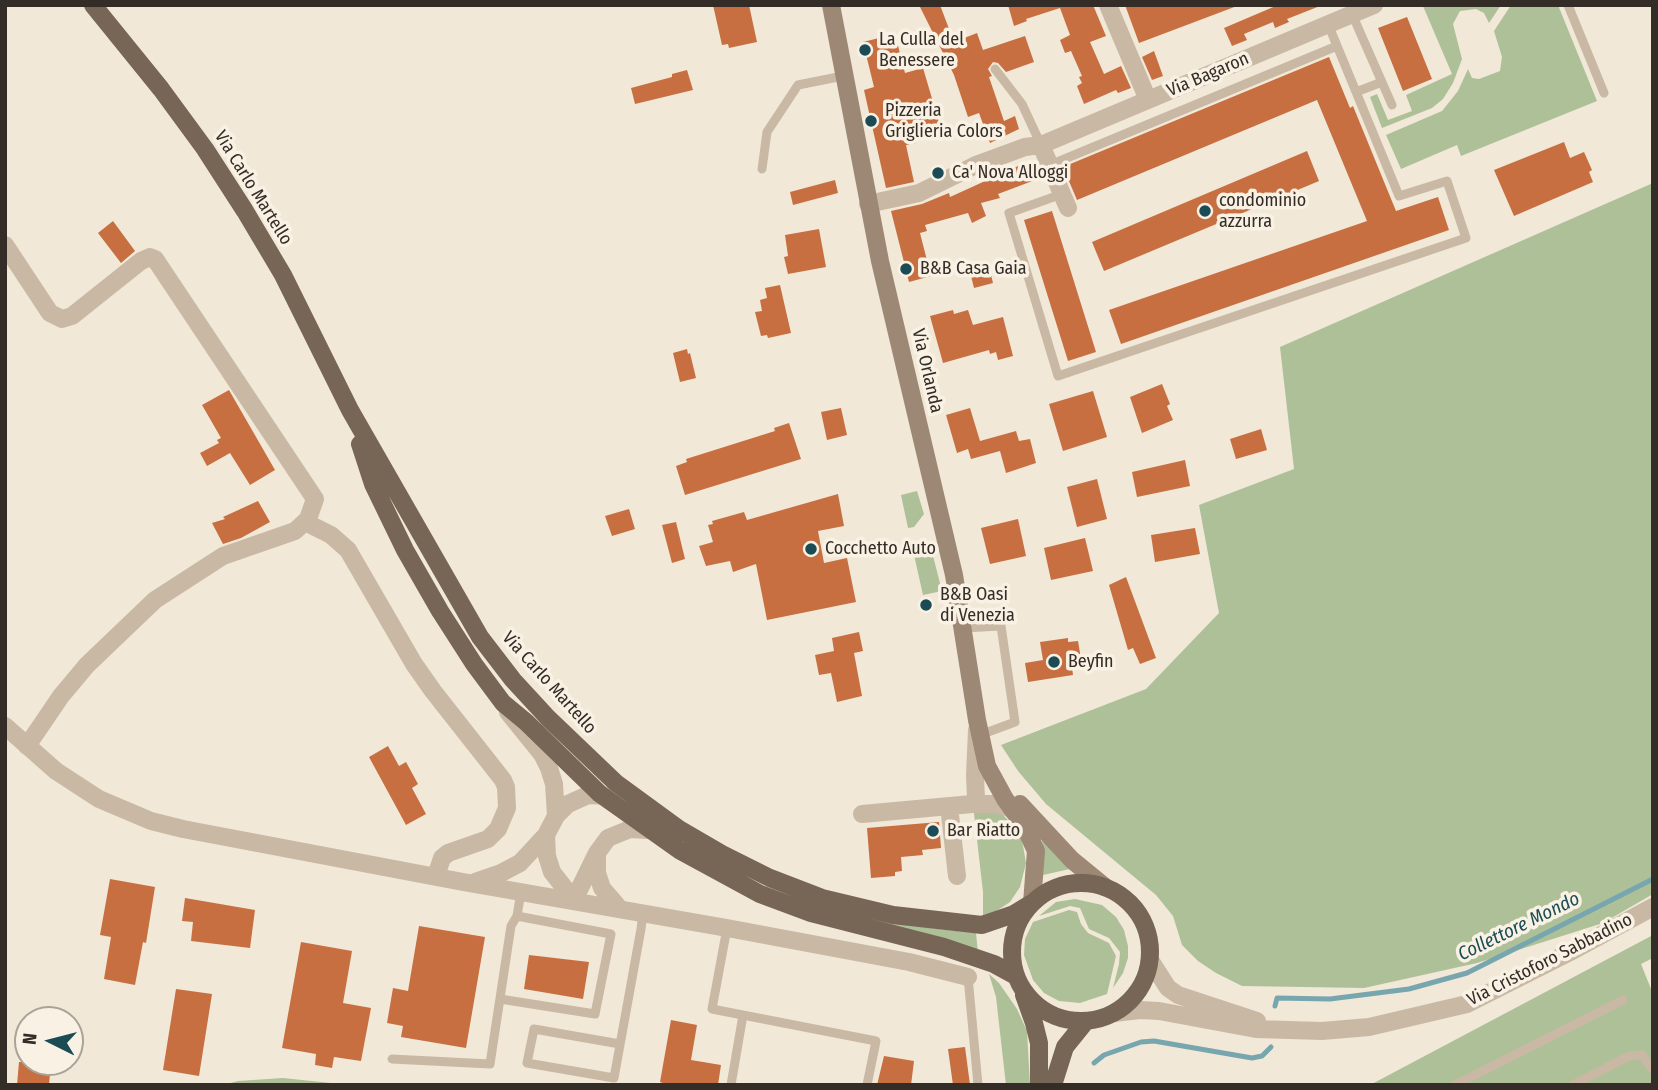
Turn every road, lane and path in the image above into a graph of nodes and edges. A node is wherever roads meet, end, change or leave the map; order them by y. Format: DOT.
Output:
graph roads {
  1 [pos="93,5"];
  2 [pos="831,5"];
  3 [pos="1108,5"];
  4 [pos="1374,5"];
  5 [pos="1568,5"];
  6 [pos="1352,14"];
  7 [pos="1328,24"];
  8 [pos="1337,46"];
  9 [pos="995,69"];
  10 [pos="843,76"];
  11 [pos="1382,82"];
  12 [pos="1356,92"];
  13 [pos="1604,93"];
  14 [pos="1149,100"];
  15 [pos="1392,105"];
  16 [pos="1041,145"];
  17 [pos="1050,165"];
  18 [pos="762,169"];
  19 [pos="1065,201"];
  20 [pos="868,204"];
  21 [pos="5,245"];
  22 [pos="350,410"];
  23 [pos="305,522"];
  24 [pos="963,628"];
  25 [pos="503,703"];
  26 [pos="5,726"];
  27 [pos="980,735"];
  28 [pos="27,746"];
  29 [pos="600,794"];
  30 [pos="972,804"];
  31 [pos="949,806"];
  32 [pos="1012,809"];
  33 [pos="862,814"];
  34 [pos="556,816"];
  35 [pos="648,831"];
  36 [pos="540,841"];
  37 [pos="597,853"];
  38 [pos="436,876"];
  39 [pos="957,876"];
  40 [pos="471,883"];
  41 [pos="1105,887"];
  42 [pos="521,892"];
  43 [pos="808,892"];
  44 [pos="1032,903"];
  45 [pos="1653,907"];
  46 [pos="620,909"];
  47 [pos="643,913"];
  48 [pos="517,916"];
  49 [pos="727,928"];
  50 [pos="1150,960"];
  51 [pos="968,977"];
  52 [pos="1019,982"];
  53 [pos="500,999"];
  54 [pos="1623,1000"];
  55 [pos="1114,1013"];
  56 [pos="743,1015"];
  57 [pos="1086,1021"];
  58 [pos="1280,1029"];
  59 [pos="620,1044"];
  60 [pos="392,1059"];
  61 [pos="1653,1070"];
  62 [pos="1472,1081"];
  63 [pos="732,1085"];
  64 [pos="867,1085"];
  65 [pos="978,1085"];
  66 [pos="1039,1085"];
  67 [pos="1053,1085"];
  68 [pos="1455,1085"];
  69 [pos="1573,1085"];
  1 -- 22 [label="main road, Via Carlo Martello"];
  2 -- 10 [label="main road, Via Orlanda"];
  3 -- 14 [label="street"];
  4 -- 6 [label="street, Via Bagaron"];
  5 -- 13 [label="lane"];
  6 -- 7 [label="street, Via Bagaron"];
  6 -- 11 [label="lane"];
  7 -- 8 [label="lane"];
  7 -- 14 [label="street, Via Bagaron"];
  8 -- 12 [label="lane"];
  8 -- 17 [label="lane"];
  9 -- 16 [label="lane"];
  10 -- 18 [label="lane"];
  10 -- 20 [label="main road, Via Orlanda"];
  11 -- 12 [label="lane"];
  11 -- 15 [label="lane"];
  12 -- 19 [label="lane"];
  14 -- 16 [label="street, Via Bagaron"];
  16 -- 17 [label="street"];
  16 -- 20 [label="street, Via Bagaron"];
  17 -- 19 [label="street"];
  20 -- 24 [label="main road, Via Orlanda"];
  21 -- 23 [label="street"];
  22 -- 25 [label="main road, Via Carlo Martello"];
  22 -- 43 [label="main road, Via Carlo Martello"];
  23 -- 28 [label="street"];
  23 -- 38 [label="street"];
  24 -- 27 [label="main road, Via Orlanda"];
  24 -- 27 [label="lane"];
  25 -- 29 [label="main road, Via Carlo Martello"];
  25 -- 34 [label="street, Via Carlo Martello"];
  26 -- 28 [label="street"];
  27 -- 30 [label="street"];
  27 -- 32 [label="main road, Via Orlanda"];
  27 -- 41 [label="main road, Via Orlanda"];
  28 -- 38 [label="street"];
  29 -- 34 [label="street"];
  29 -- 35 [label="main road, Via Carlo Martello"];
  29 -- 43 [label="street, Via Carlo Martello"];
  30 -- 31 [label="street"];
  30 -- 32 [label="street"];
  31 -- 33 [label="street"];
  31 -- 39 [label="street"];
  32 -- 44 [label="main road, Via Orlanda"];
  34 -- 36 [label="street"];
  35 -- 37 [label="street"];
  35 -- 52 [label="main road, Via Carlo Martello"];
  36 -- 37 [label="street"];
  36 -- 40 [label="street"];
  36 -- 42 [label="street"];
  37 -- 46 [label="street"];
  38 -- 40 [label="street"];
  40 -- 42 [label="street"];
  41 -- 44 [label="main road"];
  41 -- 50 [label="main road"];
  42 -- 46 [label="street"];
  42 -- 48 [label="lane"];
  43 -- 44 [label="main road, Via Carlo Martello"];
  44 -- 52 [label="main road"];
  45 -- 58 [label="street, Via Cristoforo Sabbadino"];
  46 -- 47 [label="street"];
  47 -- 49 [label="street"];
  47 -- 59 [label="lane"];
  48 -- 53 [label="lane"];
  48 -- 53 [label="lane"];
  49 -- 51 [label="street"];
  49 -- 56 [label="lane"];
  50 -- 55 [label="main road"];
  50 -- 58 [label="street, Via Cristoforo Sabbadino"];
  51 -- 65 [label="lane"];
  52 -- 57 [label="main road"];
  52 -- 66 [label="main road"];
  53 -- 60 [label="lane"];
  54 -- 62 [label="lane"];
  55 -- 57 [label="main road"];
  55 -- 58 [label="street, Via Cristoforo Sabbadino"];
  56 -- 63 [label="lane"];
  56 -- 64 [label="lane"];
  57 -- 67 [label="main road"];
  59 -- 59 [label="lane"];
  61 -- 69 [label="lane"];
  62 -- 68 [label="lane"];
}
